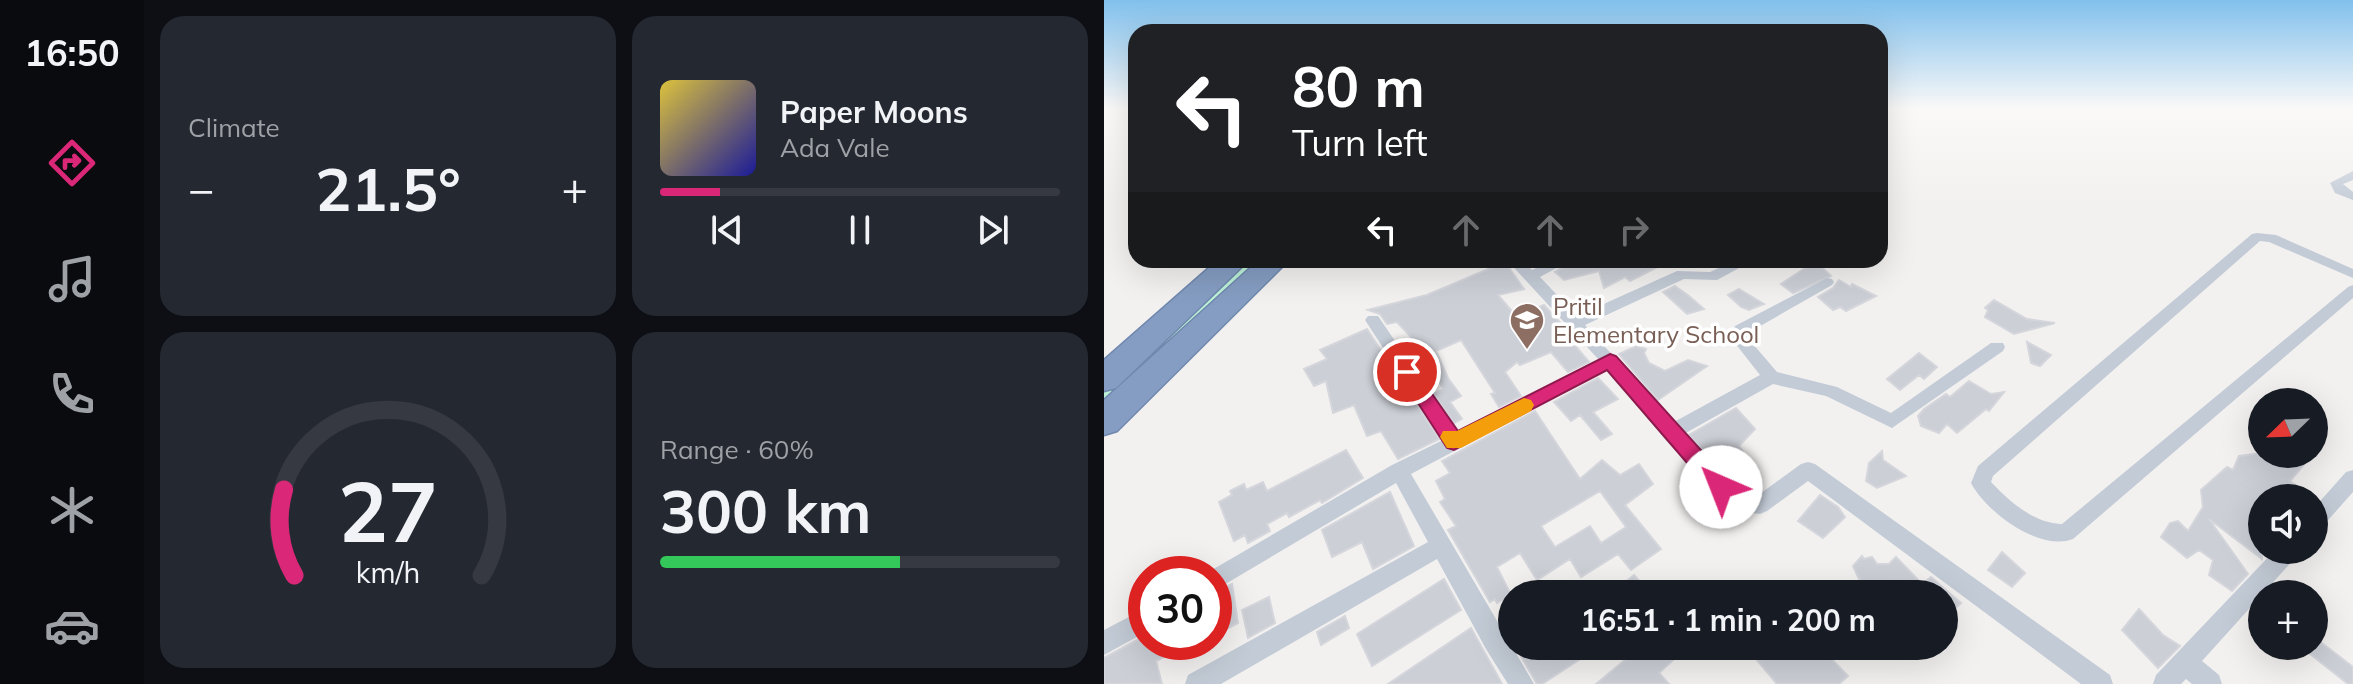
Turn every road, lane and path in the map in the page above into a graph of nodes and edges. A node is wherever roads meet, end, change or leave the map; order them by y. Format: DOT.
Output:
graph roads {
  1 [pos="2353,175"];
  2 [pos="2353,196"];
  3 [pos="1226,268"];
  4 [pos="1267,268"];
  5 [pos="1522,268"];
  6 [pos="1548,268"];
  7 [pos="1679,268"];
  8 [pos="1684,268"];
  9 [pos="1731,268"];
  10 [pos="2353,274"];
  11 [pos="1531,276"];
  12 [pos="1827,282"];
  13 [pos="2353,290"];
  14 [pos="1373,320"];
  15 [pos="1578,322"];
  16 [pos="1997,347"];
  17 [pos="1610,361"];
  18 [pos="1771,377"];
  19 [pos="1104,379"];
  20 [pos="1104,421"];
  21 [pos="1670,433"];
  22 [pos="1454,442"];
  23 [pos="1399,471"];
  24 [pos="2353,478"];
  25 [pos="2328,506"];
  26 [pos="1441,546"];
  27 [pos="2276,564"];
  28 [pos="1232,568"];
  29 [pos="1128,629"];
  30 [pos="1104,643"];
  31 [pos="2187,664"];
  32 [pos="1197,684"];
  33 [pos="1522,684"];
  34 [pos="2101,684"];
  35 [pos="2165,684"];
  36 [pos="2210,684"];
  1 -- 2 [label="street"];
  3 -- 19 [label="highway"];
  4 -- 20 [label="highway"];
  5 -- 11 [label="street"];
  6 -- 11 [label="street"];
  7 -- 15 [label="street"];
  8 -- 9 [label="street"];
  10 -- 13 [label="street"];
  11 -- 15 [label="street"];
  12 -- 18 [label="street"];
  14 -- 22 [label="street"];
  15 -- 17 [label="street"];
  16 -- 18 [label="street"];
  17 -- 21 [label="street"];
  17 -- 22 [label="street"];
  18 -- 21 [label="street"];
  21 -- 34 [label="street"];
  22 -- 23 [label="street"];
  23 -- 26 [label="street"];
  23 -- 28 [label="street"];
  24 -- 25 [label="street"];
  26 -- 32 [label="street"];
  26 -- 33 [label="street"];
  27 -- 31 [label="street"];
  29 -- 30 [label="street"];
  31 -- 35 [label="street"];
  31 -- 36 [label="street"];
}
